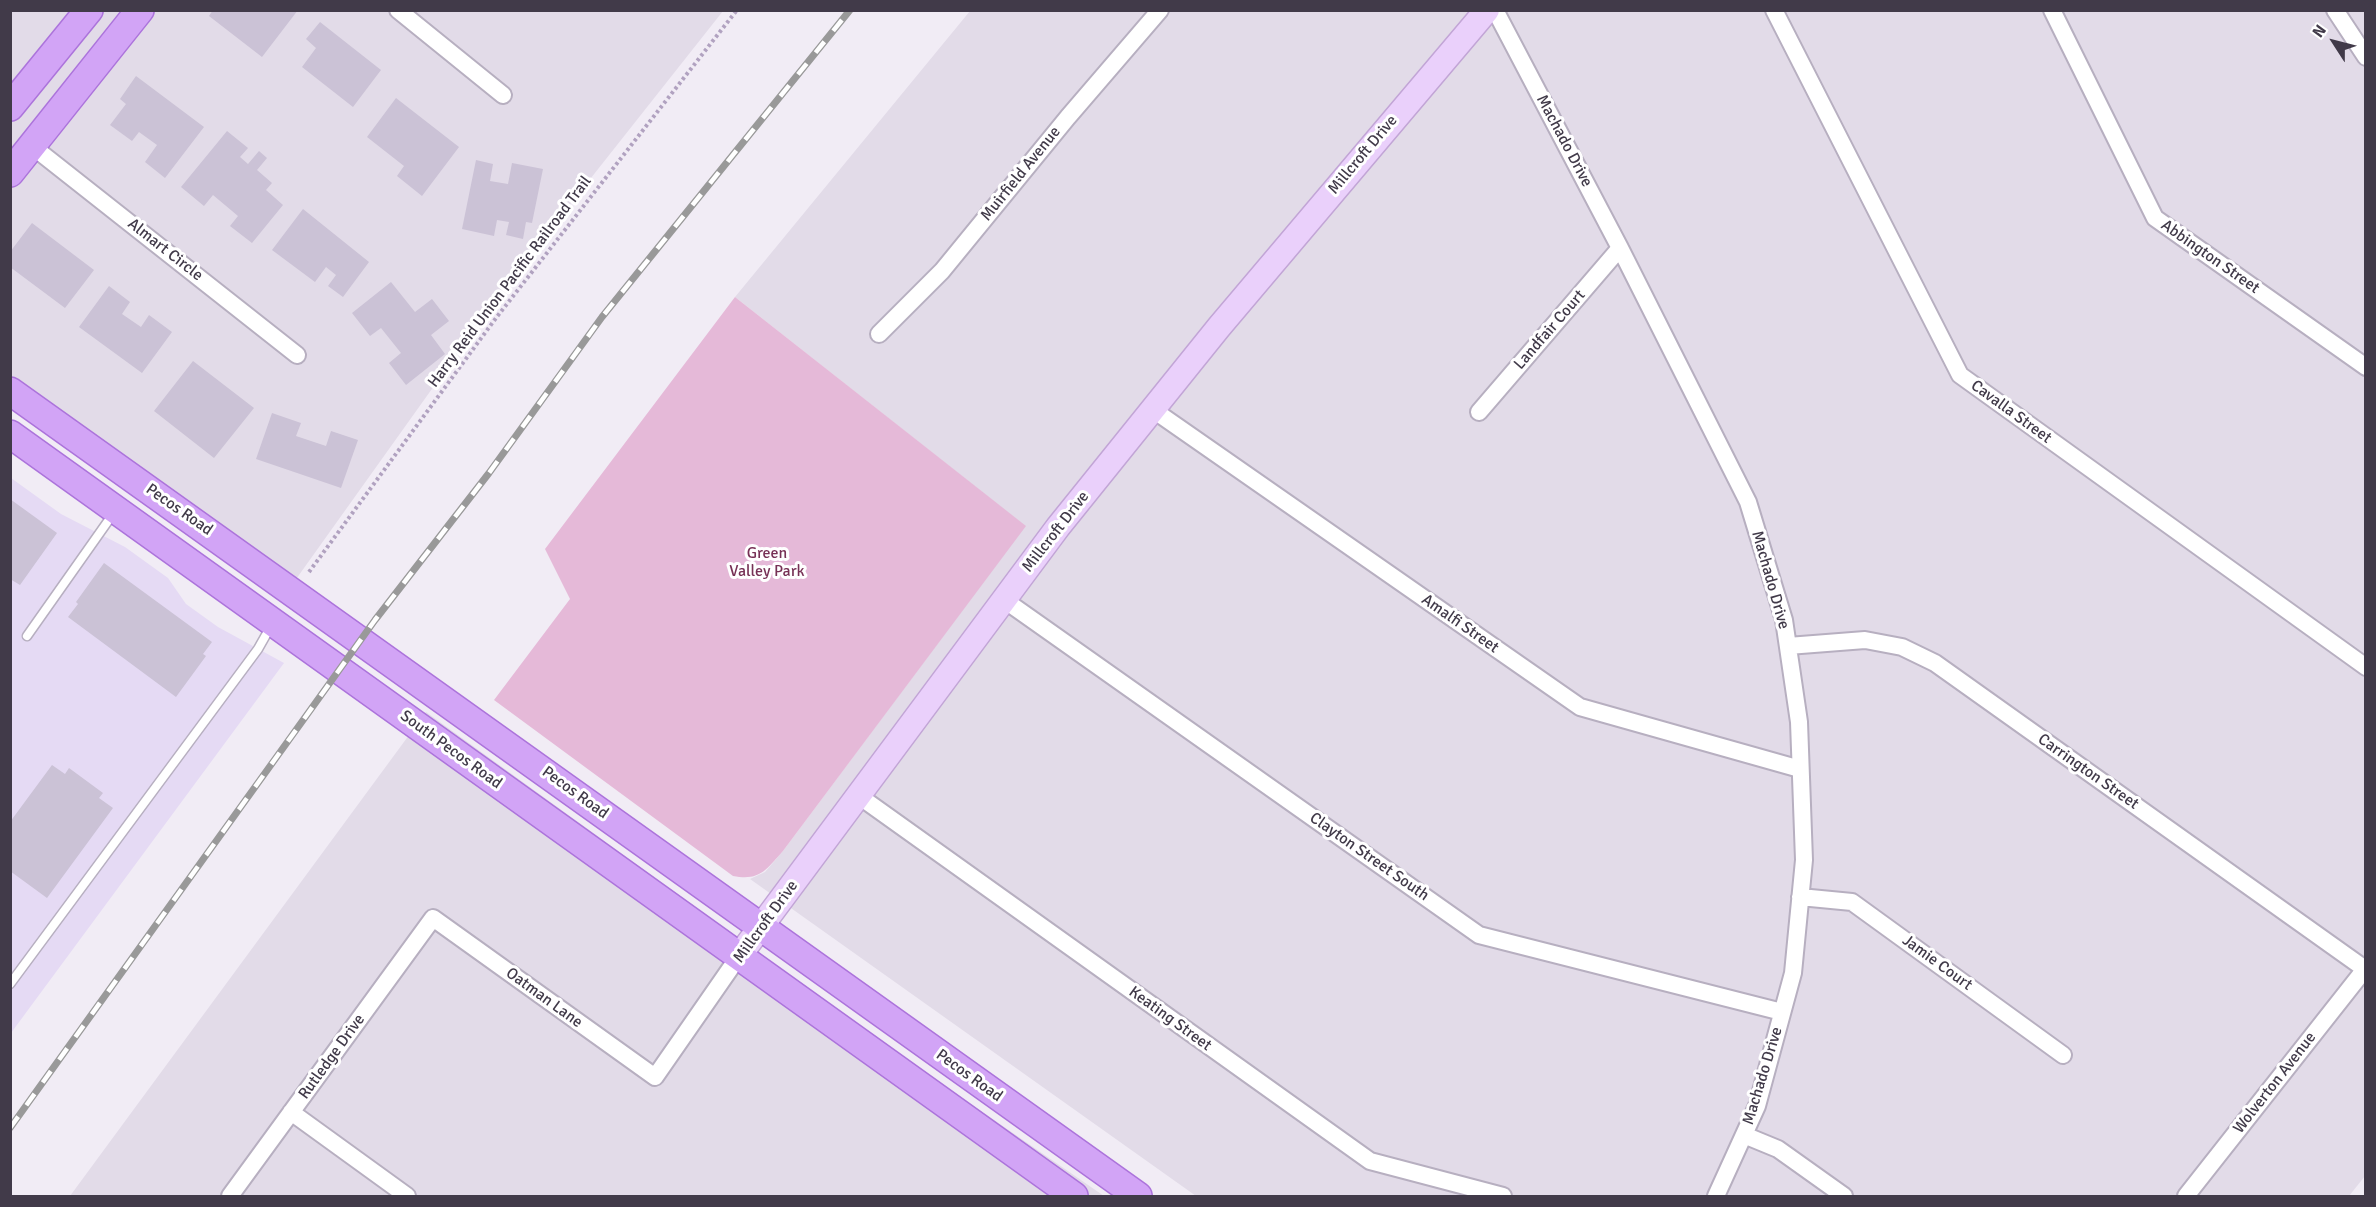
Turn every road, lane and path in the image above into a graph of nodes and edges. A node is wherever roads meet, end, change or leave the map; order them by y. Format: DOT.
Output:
graph roads {
  1 [pos="89,10"];
  2 [pos="140,10"];
  3 [pos="398,10"];
  4 [pos="737,10"];
  5 [pos="1160,10"];
  6 [pos="1487,10"];
  7 [pos="1495,10"];
  8 [pos="1774,10"];
  9 [pos="2052,10"];
  10 [pos="2334,10"];
  11 [pos="2366,57"];
  12 [pos="503,94"];
  13 [pos="10,107"];
  14 [pos="32,146"];
  15 [pos="10,173"];
  16 [pos="1620,248"];
  17 [pos="879,334"];
  18 [pos="297,355"];
  19 [pos="2366,368"];
  20 [pos="10,391"];
  21 [pos="1152,409"];
  22 [pos="1479,412"];
  23 [pos="10,434"];
  24 [pos="116,509"];
  25 [pos="309,572"];
  26 [pos="1003,599"];
  27 [pos="273,623"];
  28 [pos="27,636"];
  29 [pos="1788,646"];
  30 [pos="2366,668"];
  31 [pos="1800,769"];
  32 [pos="859,796"];
  33 [pos="1800,897"];
  34 [pos="433,918"];
  35 [pos="761,927"];
  36 [pos="739,956"];
  37 [pos="2365,969"];
  38 [pos="10,984"];
  39 [pos="1782,1012"];
  40 [pos="2063,1055"];
  41 [pos="655,1077"];
  42 [pos="291,1112"];
  43 [pos="1744,1136"];
  44 [pos="230,1197"];
  45 [pos="407,1197"];
  46 [pos="1074,1197"];
  47 [pos="1138,1197"];
  48 [pos="1503,1197"];
  49 [pos="1716,1197"];
  50 [pos="1844,1197"];
  51 [pos="2186,1197"];
  1 -- 13 [label="main road"];
  2 -- 14 [label="main road"];
  3 -- 12 [label="street"];
  4 -- 25 [label="path, Harry Reid Union Pacific Railroad Trail"];
  5 -- 17 [label="street, Muirfield Avenue"];
  6 -- 21 [label="street, Millcroft Drive"];
  7 -- 16 [label="street, Machado Drive"];
  8 -- 30 [label="street, Cavalla Street"];
  9 -- 19 [label="street, Abbington Street"];
  10 -- 11 [label="street"];
  14 -- 15 [label="main road"];
  14 -- 18 [label="street, Almart Circle"];
  16 -- 22 [label="street, Landfair Court"];
  16 -- 29 [label="street, Machado Drive"];
  20 -- 35 [label="main road, Pecos Road"];
  21 -- 26 [label="street, Millcroft Drive"];
  21 -- 31 [label="street, Amalfi Street"];
  23 -- 24 [label="main road, South Pecos Road"];
  24 -- 27 [label="main road, South Pecos Road"];
  24 -- 28 [label="lane"];
  26 -- 32 [label="street, Millcroft Drive"];
  26 -- 39 [label="street, Clayton Street South"];
  27 -- 36 [label="main road, South Pecos Road"];
  27 -- 38 [label="lane"];
  29 -- 31 [label="street, Machado Drive"];
  29 -- 37 [label="street, Carrington Street"];
  31 -- 33 [label="street, Machado Drive"];
  32 -- 35 [label="street, Millcroft Drive"];
  32 -- 48 [label="street, Keating Street"];
  33 -- 39 [label="street, Machado Drive"];
  33 -- 40 [label="street, Jamie Court"];
  34 -- 41 [label="street, Oatman Lane"];
  34 -- 42 [label="street, Rutledge Drive"];
  35 -- 36 [label="street, Millcroft Drive"];
  35 -- 47 [label="main road, Pecos Road"];
  36 -- 41 [label="street, Millcroft Drive"];
  36 -- 46 [label="main road, South Pecos Road"];
  37 -- 51 [label="street, Wolverton Avenue"];
  39 -- 43 [label="street, Machado Drive"];
  42 -- 44 [label="street, Rutledge Drive"];
  42 -- 45 [label="street"];
  43 -- 49 [label="street, Machado Drive"];
  43 -- 50 [label="street"];
}
